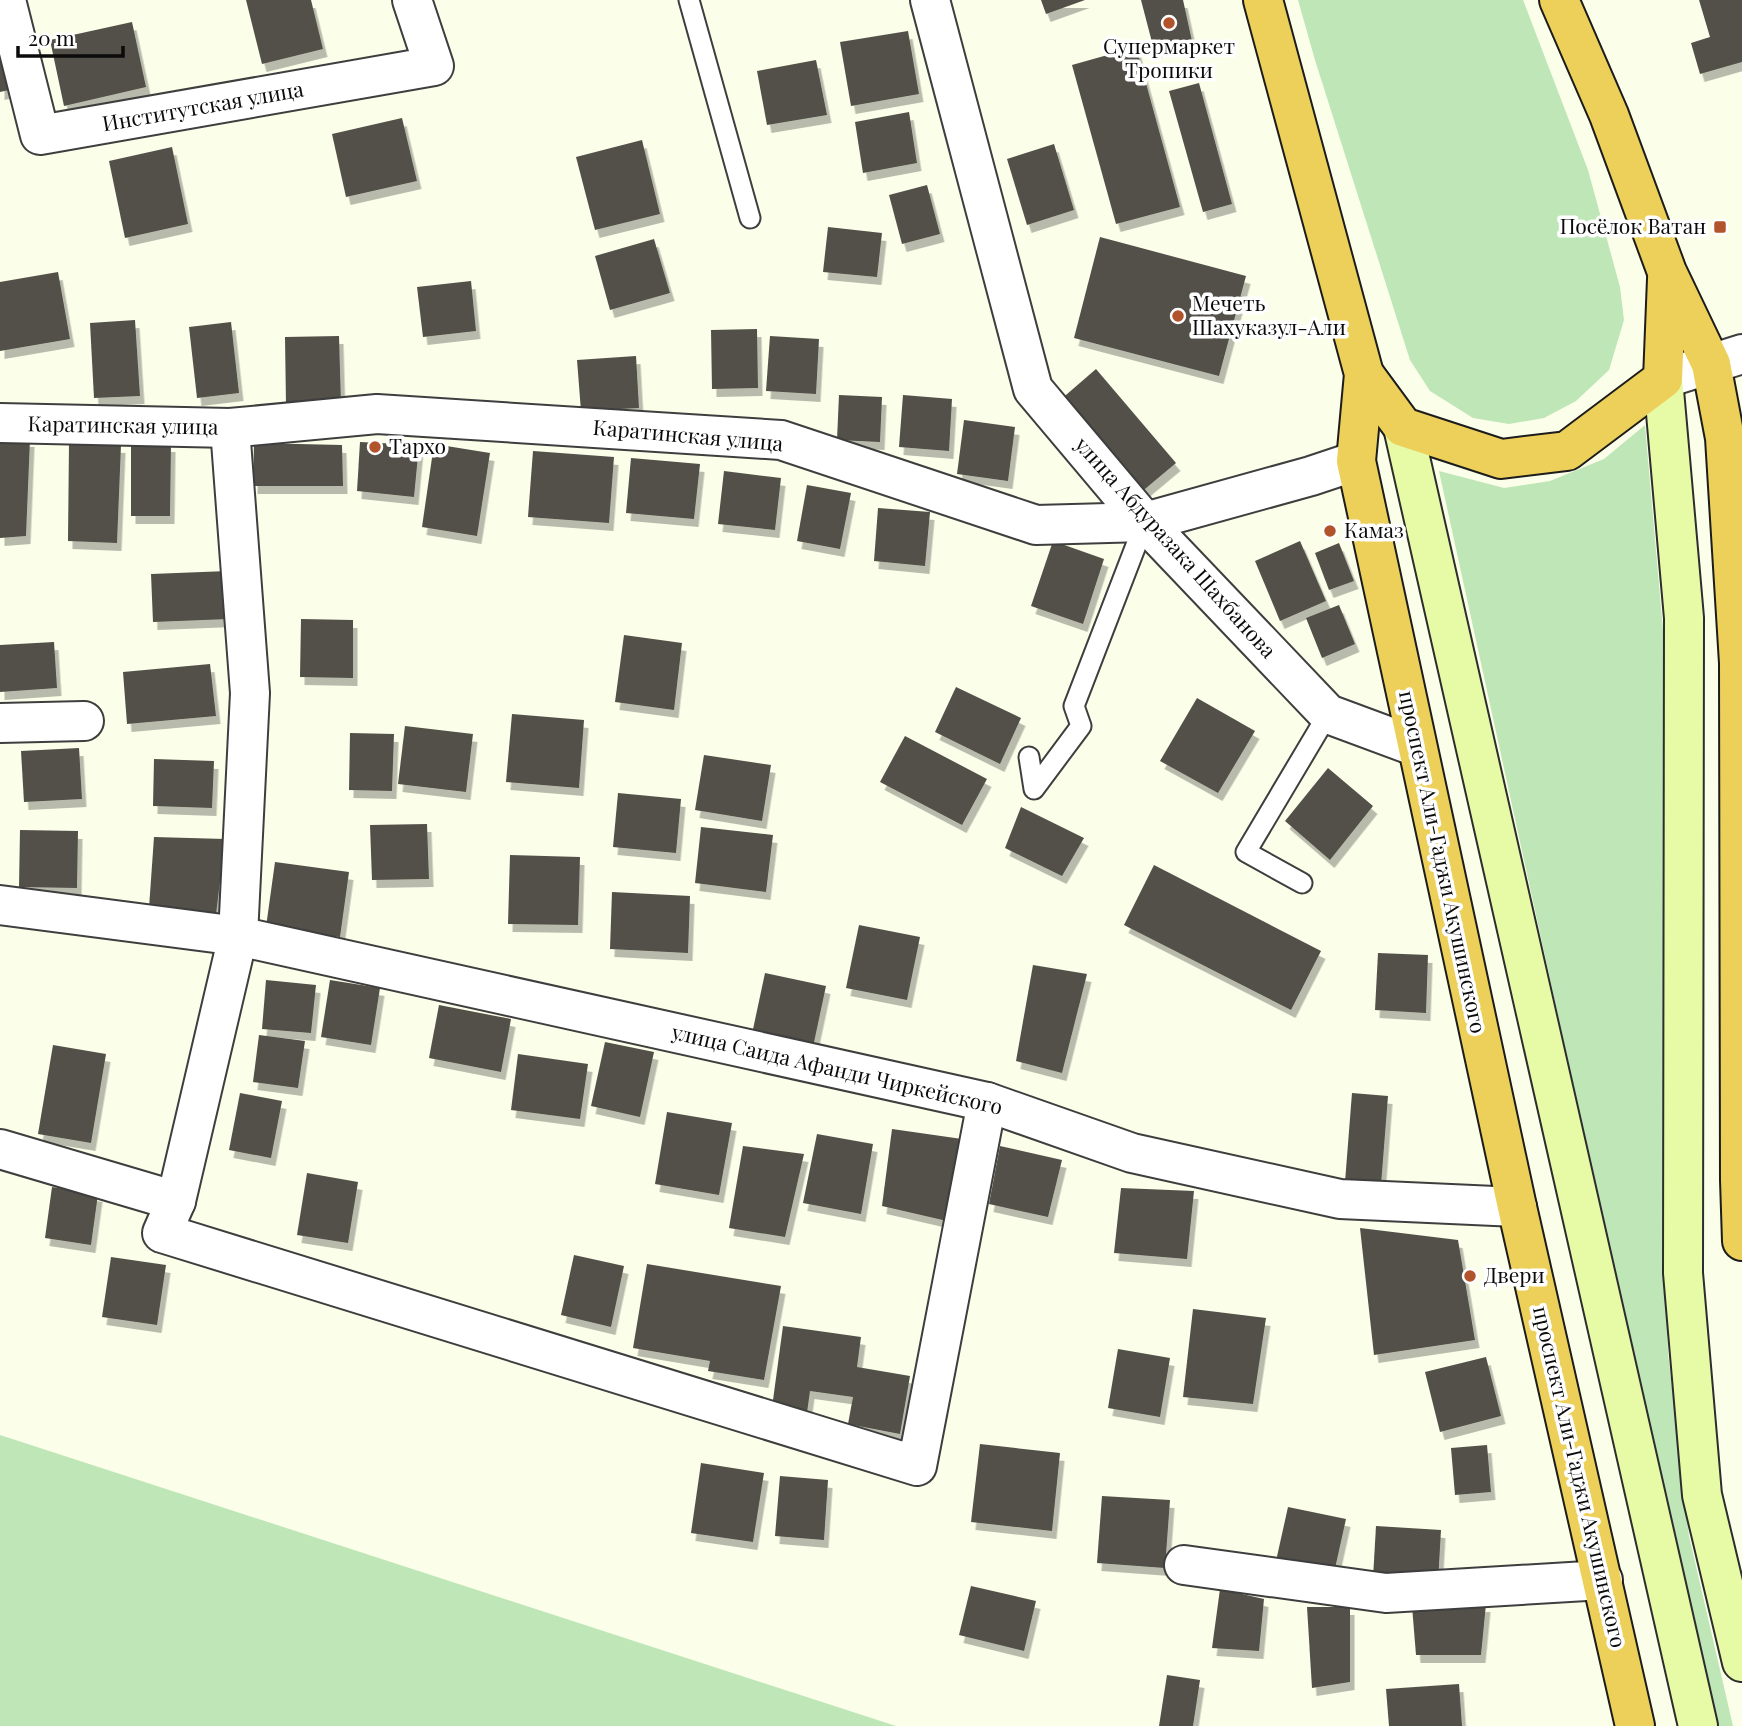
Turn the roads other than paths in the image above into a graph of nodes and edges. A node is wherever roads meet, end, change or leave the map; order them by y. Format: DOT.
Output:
graph roads {
  1 [pos="6,0"];
  2 [pos="412,0"];
  3 [pos="689,0"];
  4 [pos="930,0"];
  5 [pos="1263,0"];
  6 [pos="1559,0"];
  7 [pos="750,218"];
  8 [pos="1667,272"];
  9 [pos="1726,359"];
  10 [pos="1364,374"];
  11 [pos="1663,379"];
  12 [pos="0,423"];
  13 [pos="1403,427"];
  14 [pos="230,428"];
  15 [pos="1356,461"];
  16 [pos="1145,522"];
  17 [pos="1328,714"];
  18 [pos="84,720"];
  19 [pos="0,723"];
  20 [pos="1417,747"];
  21 [pos="1029,757"];
  22 [pos="1302,883"];
  23 [pos="0,905"];
  24 [pos="238,936"];
  25 [pos="987,1102"];
  26 [pos="0,1149"];
  27 [pos="1741,1179"];
  28 [pos="176,1201"];
  29 [pos="1517,1207"];
  30 [pos="1742,1241"];
  31 [pos="1184,1565"];
  32 [pos="1603,1580"];
  33 [pos="1742,1662"];
  34 [pos="1635,1726"];
  35 [pos="1698,1726"];
  1 -- 2 [label="street, Институтская улица"];
  3 -- 7 [label="lane"];
  4 -- 16 [label="street, улица Абдуразака Шахбанова"];
  5 -- 10 [label="highway, проспект Али-Гаджи Акушинского"];
  6 -- 8 [label="highway"];
  8 -- 9 [label="highway"];
  8 -- 11 [label="highway"];
  9 -- 11 [label="street"];
  9 -- 27 [label="highway"];
  10 -- 13 [label="highway"];
  10 -- 15 [label="highway, проспект Али-Гаджи Акушинского"];
  11 -- 13 [label="highway"];
  11 -- 33 [label="main road"];
  12 -- 14 [label="street, Каратинская улица"];
  13 -- 35 [label="main road"];
  14 -- 16 [label="street, Каратинская улица"];
  14 -- 24 [label="street"];
  15 -- 16 [label="street, Каратинская улица"];
  15 -- 20 [label="highway, проспект Али-Гаджи Акушинского"];
  16 -- 17 [label="street, улица Абдуразака Шахбанова"];
  16 -- 21 [label="lane"];
  17 -- 20 [label="street, улица Абдуразака Шахбанова"];
  17 -- 22 [label="lane"];
  18 -- 19 [label="street"];
  20 -- 29 [label="highway, проспект Али-Гаджи Акушинского"];
  23 -- 24 [label="street, улица Саида Афанди Чиркейского"];
  24 -- 25 [label="street, улица Саида Афанди Чиркейского"];
  24 -- 28 [label="street"];
  25 -- 28 [label="street"];
  25 -- 29 [label="street, улица Саида Афанди Чиркейского"];
  26 -- 28 [label="street"];
  27 -- 30 [label="highway"];
  29 -- 32 [label="highway, проспект Али-Гаджи Акушинского"];
  31 -- 32 [label="street"];
  32 -- 34 [label="highway, проспект Али-Гаджи Акушинского"];
}
